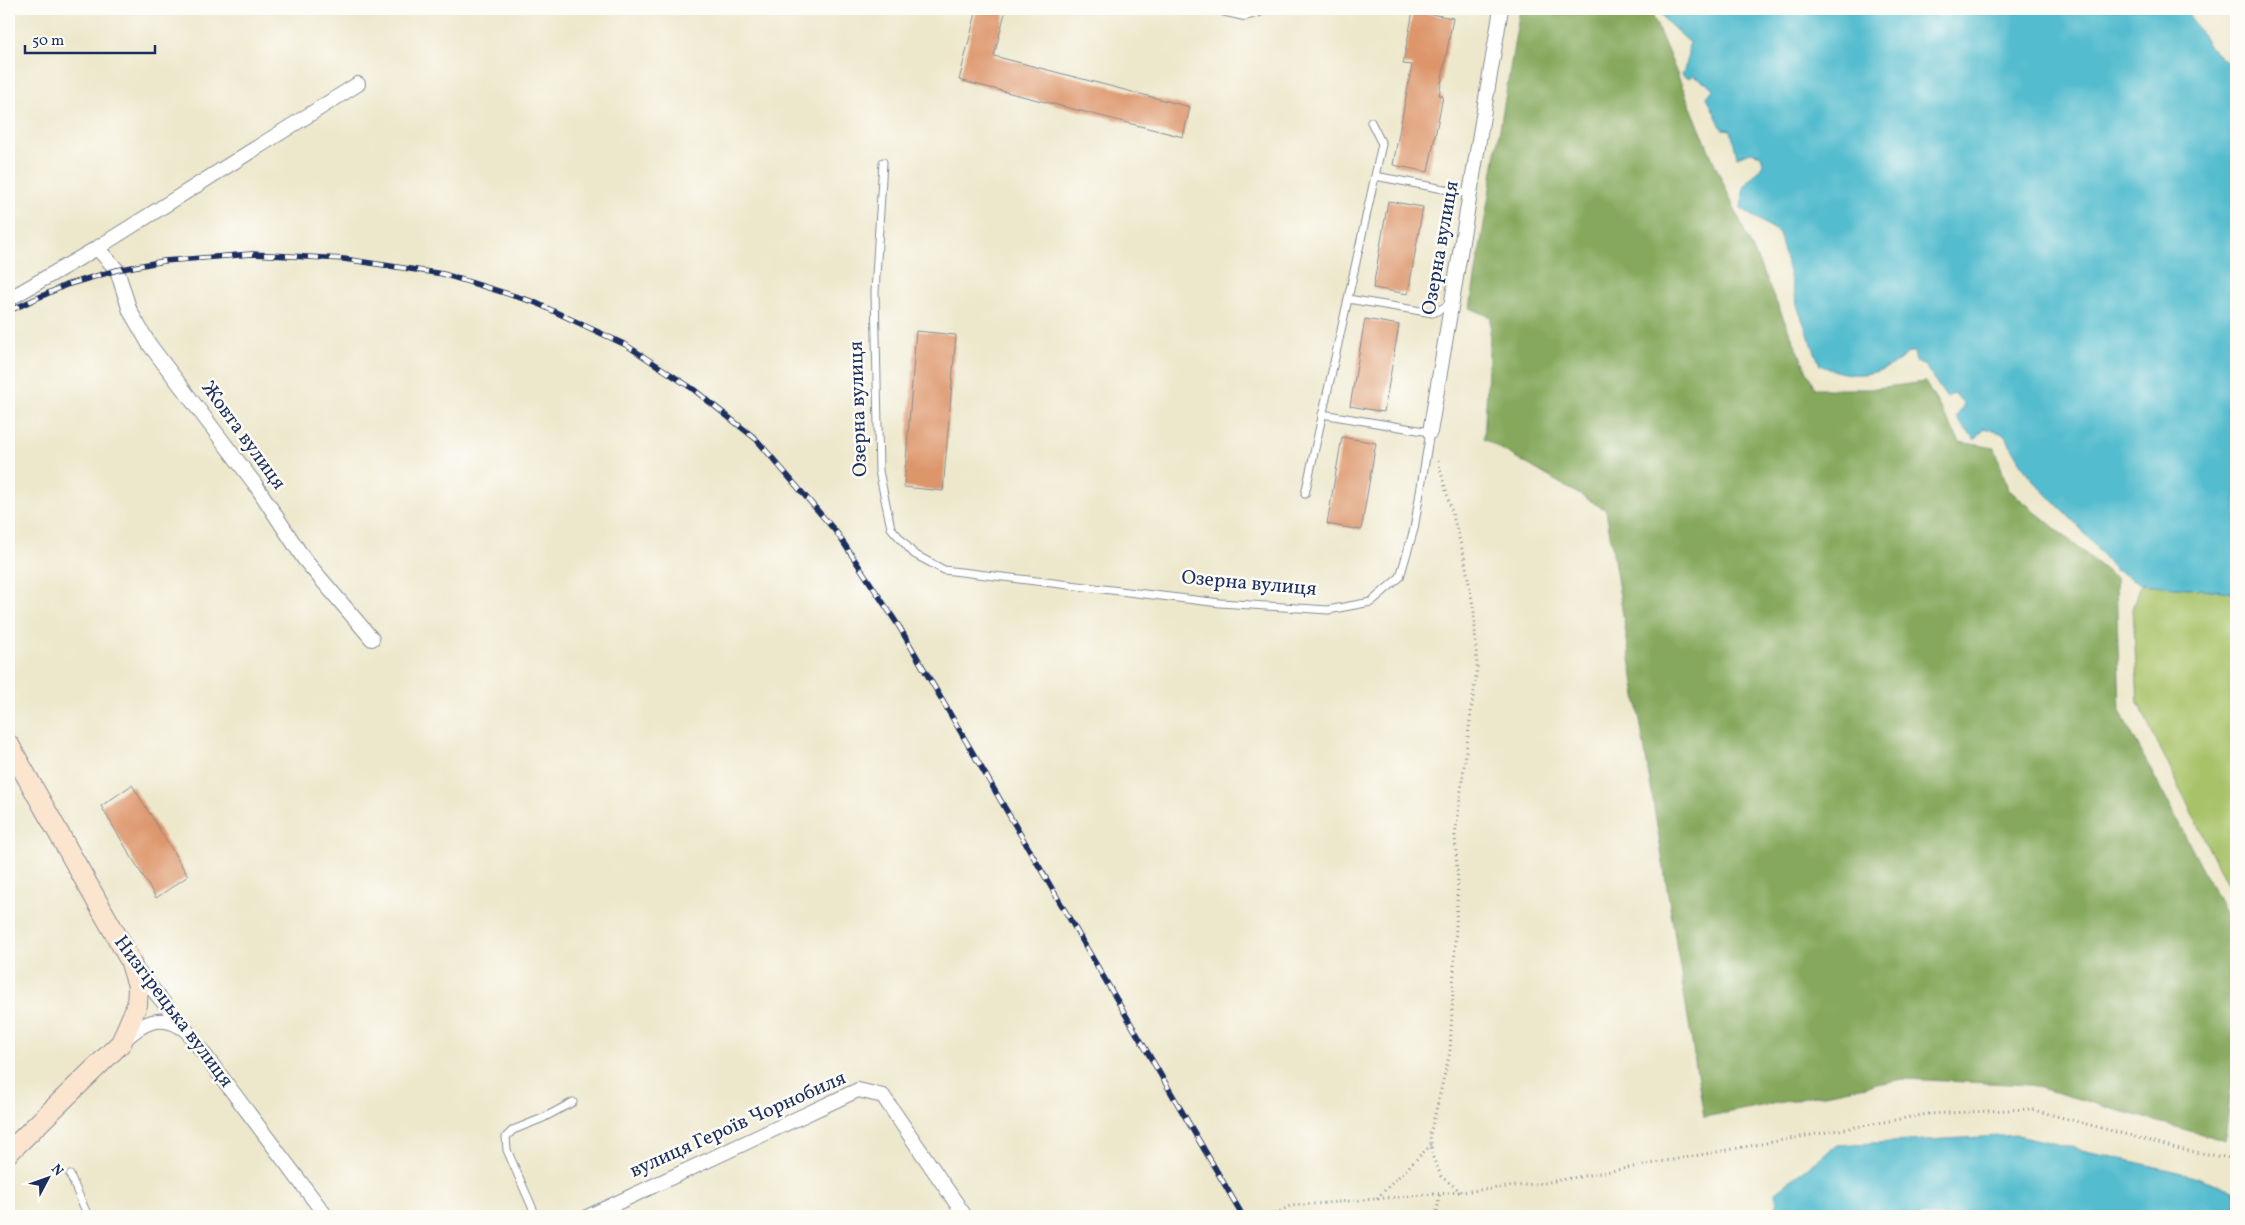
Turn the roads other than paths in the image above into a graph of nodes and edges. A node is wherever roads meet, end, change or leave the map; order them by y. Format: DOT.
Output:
graph roads {
  1 [pos="1226,9"];
  2 [pos="1259,9"];
  3 [pos="1501,9"];
  4 [pos="358,84"];
  5 [pos="1370,122"];
  6 [pos="883,162"];
  7 [pos="1375,176"];
  8 [pos="1470,194"];
  9 [pos="98,248"];
  10 [pos="9,299"];
  11 [pos="1348,299"];
  12 [pos="1452,303"];
  13 [pos="1322,414"];
  14 [pos="1430,432"];
  15 [pos="1305,494"];
  16 [pos="372,639"];
  17 [pos="9,745"];
  18 [pos="130,960"];
  19 [pos="186,1030"];
  20 [pos="121,1043"];
  21 [pos="573,1102"];
  22 [pos="9,1152"];
  23 [pos="70,1175"];
  24 [pos="88,1216"];
  25 [pos="326,1216"];
  26 [pos="536,1216"];
  27 [pos="589,1216"];
  28 [pos="965,1216"];
  1 -- 2 [label="street"];
  3 -- 8 [label="street, Озерна вулиця"];
  4 -- 9 [label="street"];
  5 -- 7 [label="lane"];
  6 -- 14 [label="lane, Озерна вулиця"];
  7 -- 8 [label="lane"];
  7 -- 11 [label="lane"];
  8 -- 12 [label="street, Озерна вулиця"];
  9 -- 10 [label="street"];
  9 -- 16 [label="street, Жовта вулиця"];
  11 -- 12 [label="lane"];
  11 -- 13 [label="lane"];
  12 -- 14 [label="street, Озерна вулиця"];
  13 -- 14 [label="lane"];
  13 -- 15 [label="lane"];
  17 -- 18 [label="main road, Низгірецька вулиця"];
  18 -- 19 [label="street, Низгірецька вулиця"];
  18 -- 20 [label="main road"];
  19 -- 20 [label="street"];
  19 -- 25 [label="street, Низгірецька вулиця"];
  20 -- 22 [label="main road"];
  21 -- 26 [label="lane"];
  23 -- 24 [label="lane"];
  27 -- 28 [label="street, вулиця Героїв Чорнобиля"];
}
